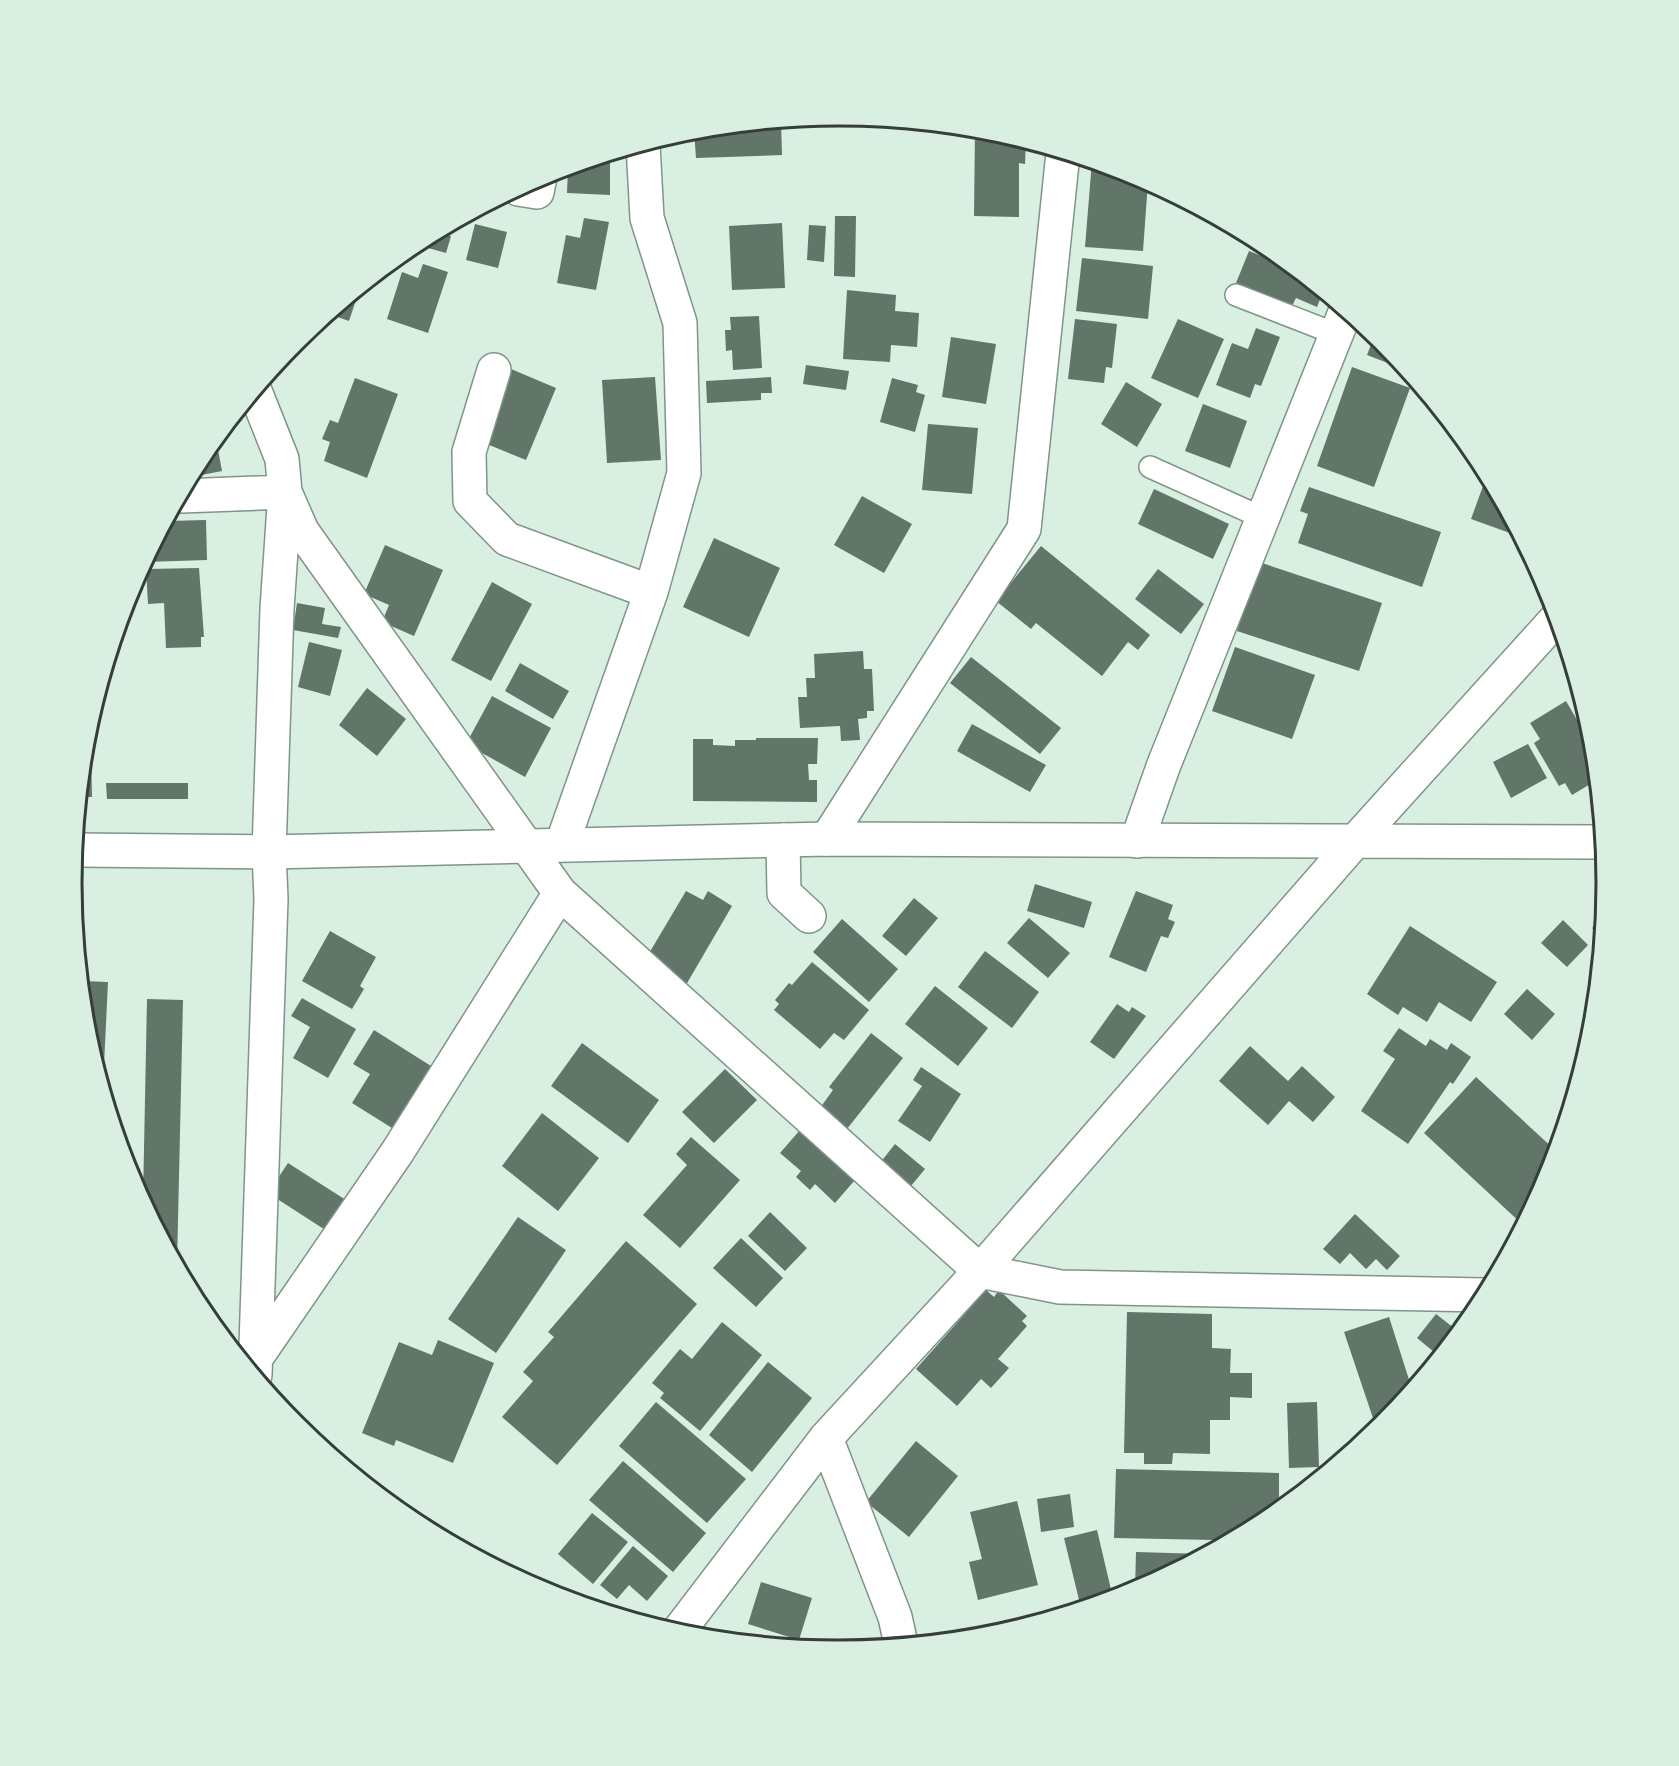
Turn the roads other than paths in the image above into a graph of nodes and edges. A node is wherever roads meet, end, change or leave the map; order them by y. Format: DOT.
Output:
graph roads {
  1 [pos="643,152"];
  2 [pos="1062,160"];
  3 [pos="1236,295"];
  4 [pos="1341,322"];
  5 [pos="494,370"];
  6 [pos="258,399"];
  7 [pos="1150,467"];
  8 [pos="285,492"];
  9 [pos="190,495"];
  10 [pos="1263,518"];
  11 [pos="651,592"];
  12 [pos="1551,625"];
  13 [pos="827,839"];
  14 [pos="1357,839"];
  15 [pos="783,840"];
  16 [pos="1137,841"];
  17 [pos="1595,842"];
  18 [pos="562,844"];
  19 [pos="526,846"];
  20 [pos="83,850"];
  21 [pos="269,852"];
  22 [pos="560,893"];
  23 [pos="809,916"];
  24 [pos="980,1271"];
  25 [pos="1475,1295"];
  26 [pos="256,1365"];
  27 [pos="257,1366"];
  28 [pos="825,1438"];
  29 [pos="685,1623"];
  30 [pos="899,1637"];
  1 -- 11 [label="street"];
  2 -- 13 [label="street"];
  3 -- 4 [label="lane"];
  4 -- 10 [label="street"];
  5 -- 11 [label="street"];
  6 -- 8 [label="street"];
  7 -- 10 [label="lane"];
  8 -- 9 [label="street"];
  8 -- 19 [label="street"];
  8 -- 21 [label="street"];
  10 -- 16 [label="street"];
  11 -- 18 [label="street"];
  12 -- 14 [label="street"];
  13 -- 15 [label="street"];
  13 -- 16 [label="street"];
  14 -- 16 [label="street"];
  14 -- 17 [label="street"];
  14 -- 24 [label="street"];
  15 -- 18 [label="street"];
  15 -- 23 [label="street"];
  18 -- 19 [label="street"];
  19 -- 21 [label="street"];
  19 -- 22 [label="street"];
  20 -- 21 [label="street"];
  21 -- 26 [label="street"];
  22 -- 24 [label="street"];
  22 -- 27 [label="street"];
  24 -- 25 [label="street"];
  24 -- 28 [label="street"];
  28 -- 29 [label="street"];
  28 -- 30 [label="street"];
}
